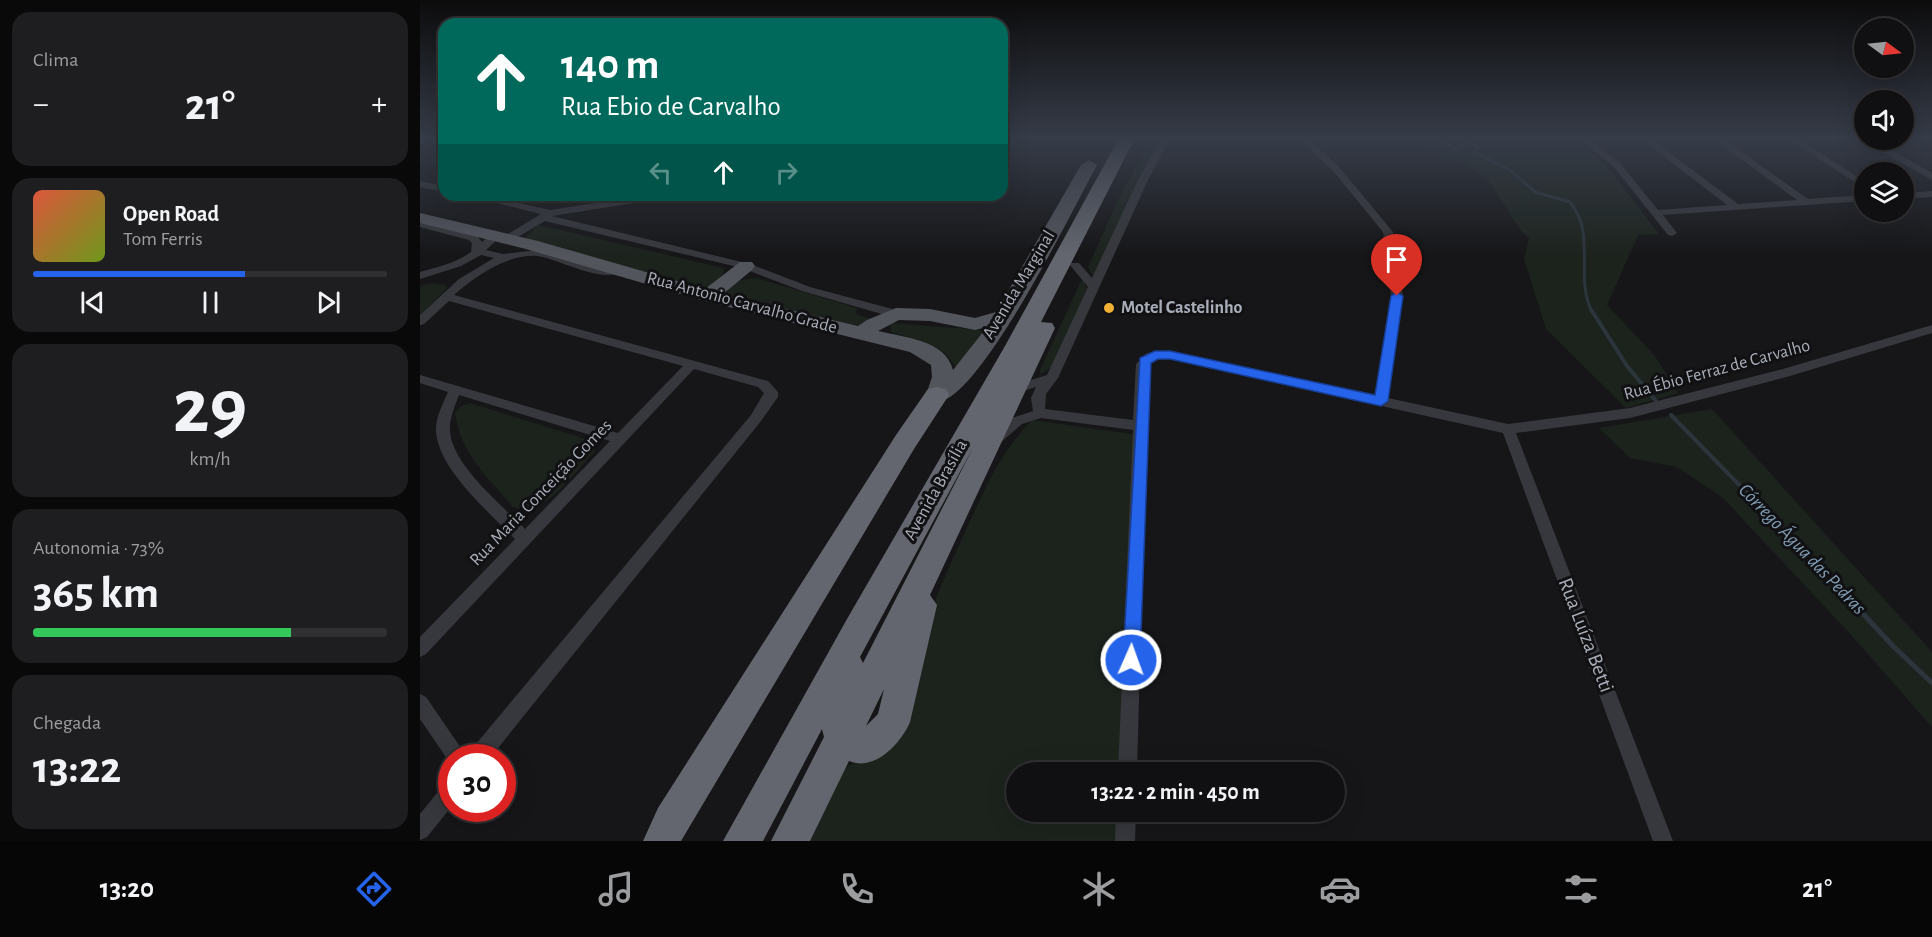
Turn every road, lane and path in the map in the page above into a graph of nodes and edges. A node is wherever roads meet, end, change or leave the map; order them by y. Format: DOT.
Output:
graph roads {
  1 [pos="1082,177"];
  2 [pos="1105,177"];
  3 [pos="1117,177"];
  4 [pos="1145,177"];
  5 [pos="1343,177"];
  6 [pos="1627,177"];
  7 [pos="1696,177"];
  8 [pos="1771,177"];
  9 [pos="420,183"];
  10 [pos="438,188"];
  11 [pos="1932,194"];
  12 [pos="1914,195"];
  13 [pos="1854,199"];
  14 [pos="494,201"];
  15 [pos="621,201"];
  16 [pos="1806,202"];
  17 [pos="1736,207"];
  18 [pos="1655,213"];
  19 [pos="546,215"];
  20 [pos="420,218"];
  21 [pos="420,224"];
  22 [pos="1672,233"];
  23 [pos="502,244"];
  24 [pos="478,252"];
  25 [pos="1075,265"];
  26 [pos="746,266"];
  27 [pos="444,270"];
  28 [pos="627,271"];
  29 [pos="420,276"];
  30 [pos="464,281"];
  31 [pos="1094,286"];
  32 [pos="708,296"];
  33 [pos="448,297"];
  34 [pos="896,314"];
  35 [pos="1004,316"];
  36 [pos="420,321"];
  37 [pos="1932,329"];
  38 [pos="861,334"];
  39 [pos="691,365"];
  40 [pos="1052,378"];
  41 [pos="420,379"];
  42 [pos="1017,389"];
  43 [pos="455,390"];
  44 [pos="937,395"];
  45 [pos="1381,401"];
  46 [pos="1040,413"];
  47 [pos="1140,426"];
  48 [pos="1508,429"];
  49 [pos="620,438"];
  50 [pos="990,442"];
  51 [pos="524,538"];
  52 [pos="858,629"];
  53 [pos="420,648"];
  54 [pos="420,703"];
  55 [pos="842,738"];
  56 [pos="447,744"];
  57 [pos="488,744"];
  58 [pos="1127,762"];
  59 [pos="438,808"];
  60 [pos="1126,822"];
  61 [pos="420,830"];
  62 [pos="662,841"];
  63 [pos="742,841"];
  64 [pos="790,841"];
  65 [pos="1125,841"];
  66 [pos="1663,841"];
  1 -- 35 [label="main road, Avenida Marginal"];
  2 -- 52 [label="highway, Avenida Brasília"];
  3 -- 25 [label="highway, Avenida Brasília"];
  4 -- 31 [label="street"];
  5 -- 45 [label="street"];
  6 -- 18 [label="street"];
  7 -- 17 [label="street"];
  8 -- 16 [label="street"];
  9 -- 10 [label="street"];
  11 -- 12 [label="street"];
  13 -- 16 [label="street"];
  14 -- 19 [label="street"];
  15 -- 19 [label="street"];
  16 -- 17 [label="street"];
  17 -- 18 [label="street"];
  18 -- 22 [label="street"];
  19 -- 23 [label="street"];
  19 -- 26 [label="street"];
  20 -- 23 [label="main road, Rua Antonio Carvalho Grade"];
  21 -- 24 [label="street"];
  23 -- 24 [label="street"];
  23 -- 24 [label="street"];
  23 -- 28 [label="main road, Rua Antonio Carvalho Grade"];
  23 -- 28 [label="street"];
  23 -- 30 [label="street"];
  24 -- 27 [label="street"];
  25 -- 31 [label="street"];
  25 -- 42 [label="highway, Avenida Brasília"];
  26 -- 32 [label="main road"];
  26 -- 34 [label="street"];
  27 -- 29 [label="street"];
  27 -- 30 [label="street"];
  28 -- 32 [label="main road, Rua Antonio Carvalho Grade"];
  30 -- 33 [label="street"];
  31 -- 40 [label="street"];
  32 -- 38 [label="main road, Rua Antonio Carvalho Grade"];
  33 -- 36 [label="street"];
  33 -- 39 [label="street"];
  34 -- 35 [label="main road"];
  34 -- 38 [label="main road"];
  35 -- 44 [label="main road, Avenida Marginal"];
  37 -- 48 [label="street, Rua Ébio Ferraz de Carvalho"];
  38 -- 44 [label="main road, Rua Antonio Carvalho Grade"];
  39 -- 49 [label="street, Rua Maria Conceição Gomes"];
  39 -- 57 [label="street"];
  40 -- 42 [label="street"];
  40 -- 46 [label="street"];
  41 -- 43 [label="street"];
  42 -- 50 [label="highway, Avenida Brasília"];
  43 -- 49 [label="street"];
  43 -- 51 [label="street"];
  44 -- 62 [label="highway"];
  45 -- 47 [label="street, Rua Ébio Ferraz de Carvalho"];
  45 -- 48 [label="street, Rua Ébio Ferraz de Carvalho"];
  46 -- 47 [label="street"];
  46 -- 50 [label="street"];
  47 -- 58 [label="street"];
  48 -- 66 [label="street, Rua Luíza Betti"];
  49 -- 51 [label="street, Rua Maria Conceição Gomes"];
  50 -- 55 [label="highway, Avenida Brasília"];
  51 -- 53 [label="street, Rua Maria Conceição Gomes"];
  52 -- 55 [label="highway"];
  52 -- 63 [label="highway, Avenida Brasília"];
  54 -- 56 [label="street"];
  55 -- 64 [label="highway"];
  59 -- 61 [label="street"];
  60 -- 65 [label="street"];
}
